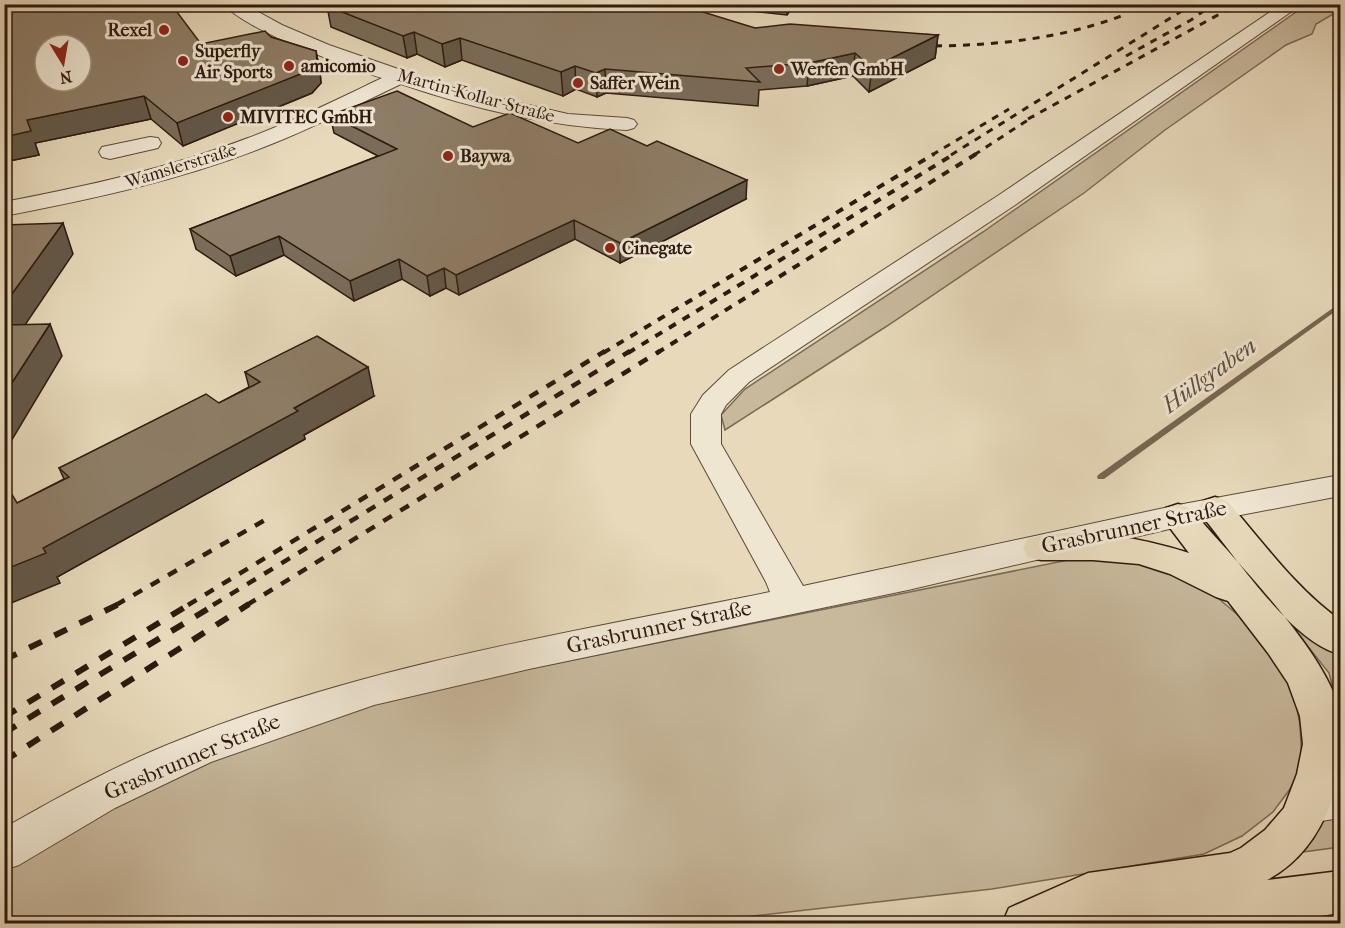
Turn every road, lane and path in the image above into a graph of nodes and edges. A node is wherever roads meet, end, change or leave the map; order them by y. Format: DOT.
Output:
graph roads {
  1 [pos="232,4"];
  2 [pos="1294,4"];
  3 [pos="353,61"];
  4 [pos="400,77"];
  5 [pos="350,100"];
  6 [pos="627,124"];
  7 [pos="147,139"];
  8 [pos="107,147"];
  9 [pos="4,209"];
  10 [pos="1341,486"];
  11 [pos="1196,512"];
  12 [pos="1041,548"];
  13 [pos="790,600"];
  14 [pos="1252,606"];
  15 [pos="1341,640"];
  16 [pos="1325,802"];
  17 [pos="4,851"];
  18 [pos="1341,892"];
  19 [pos="1026,924"];
  20 [pos="1108,924"];
  1 -- 3 [label="street, Martin-Kollar-Straße"];
  2 -- 13 [label="street"];
  3 -- 4 [label="street, Martin-Kollar-Straße"];
  3 -- 5 [label="street"];
  4 -- 5 [label="street, Wamslerstraße"];
  4 -- 6 [label="street, Martin-Kollar-Straße"];
  5 -- 9 [label="street, Wamslerstraße"];
  7 -- 8 [label="street"];
  10 -- 11 [label="street, Grasbrunner Straße"];
  11 -- 12 [label="street, Grasbrunner Straße"];
  11 -- 14 [label="highway"];
  11 -- 15 [label="highway"];
  12 -- 13 [label="street, Grasbrunner Straße"];
  12 -- 14 [label="highway"];
  13 -- 17 [label="street, Grasbrunner Straße"];
  14 -- 16 [label="highway"];
  16 -- 19 [label="highway"];
  18 -- 20 [label="highway"];
}
